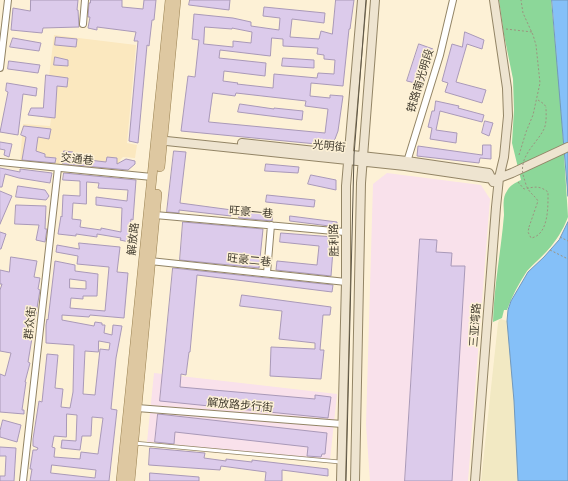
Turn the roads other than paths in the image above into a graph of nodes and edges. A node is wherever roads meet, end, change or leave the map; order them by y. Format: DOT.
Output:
graph roads {
  1 [pos="8,0"];
  2 [pos="85,0"];
  3 [pos="170,0"];
  4 [pos="176,0"];
  5 [pos="362,0"];
  6 [pos="375,0"];
  7 [pos="453,0"];
  8 [pos="494,0"];
  9 [pos="83,24"];
  10 [pos="0,68"];
  11 [pos="159,138"];
  12 [pos="568,147"];
  13 [pos="348,157"];
  14 [pos="363,159"];
  15 [pos="0,162"];
  16 [pos="406,164"];
  17 [pos="58,168"];
  18 [pos="152,177"];
  19 [pos="493,177"];
  20 [pos="155,215"];
  21 [pos="271,225"];
  22 [pos="345,232"];
  23 [pos="150,261"];
  24 [pos="267,273"];
  25 [pos="346,282"];
  26 [pos="137,408"];
  27 [pos="342,424"];
  28 [pos="134,443"];
  29 [pos="342,462"];
  30 [pos="23,481"];
  31 [pos="122,481"];
  32 [pos="130,481"];
  33 [pos="341,481"];
  34 [pos="355,481"];
  35 [pos="475,481"];
  1 -- 10 [label="street"];
  2 -- 9 [label="street"];
  3 -- 11 [label="main road, 解放路"];
  4 -- 11 [label="main road, 解放路"];
  5 -- 13 [label="main road, 胜利路"];
  6 -- 14 [label="main road"];
  7 -- 16 [label="street, 铁路南光明段"];
  8 -- 19 [label="main road"];
  11 -- 13 [label="main road, 光明街"];
  11 -- 18 [label="main road, 解放路"];
  11 -- 20 [label="main road, 解放路"];
  12 -- 19 [label="main road"];
  13 -- 14 [label="main road, 光明街"];
  13 -- 22 [label="main road, 胜利路"];
  14 -- 16 [label="main road, 光明街"];
  14 -- 34 [label="main road"];
  15 -- 17 [label="street, 交通巷"];
  16 -- 19 [label="main road, 光明街"];
  17 -- 18 [label="street, 交通巷"];
  17 -- 30 [label="street, 群众街"];
  18 -- 31 [label="main road, 解放路"];
  19 -- 35 [label="main road, 三亚湾路"];
  20 -- 21 [label="street, 旺豪一巷"];
  20 -- 23 [label="main road, 解放路"];
  21 -- 22 [label="street, 旺豪一巷"];
  21 -- 24 [label="street"];
  22 -- 25 [label="main road, 胜利路"];
  23 -- 24 [label="street, 旺豪二巷"];
  23 -- 26 [label="main road, 解放路"];
  24 -- 25 [label="street, 旺豪二巷"];
  25 -- 27 [label="main road, 胜利路"];
  26 -- 27 [label="street, 解放路步行街"];
  26 -- 28 [label="main road, 解放路"];
  27 -- 29 [label="main road, 胜利路"];
  28 -- 29 [label="lane"];
  28 -- 32 [label="main road, 解放路"];
  29 -- 33 [label="main road, 胜利路"];
}
